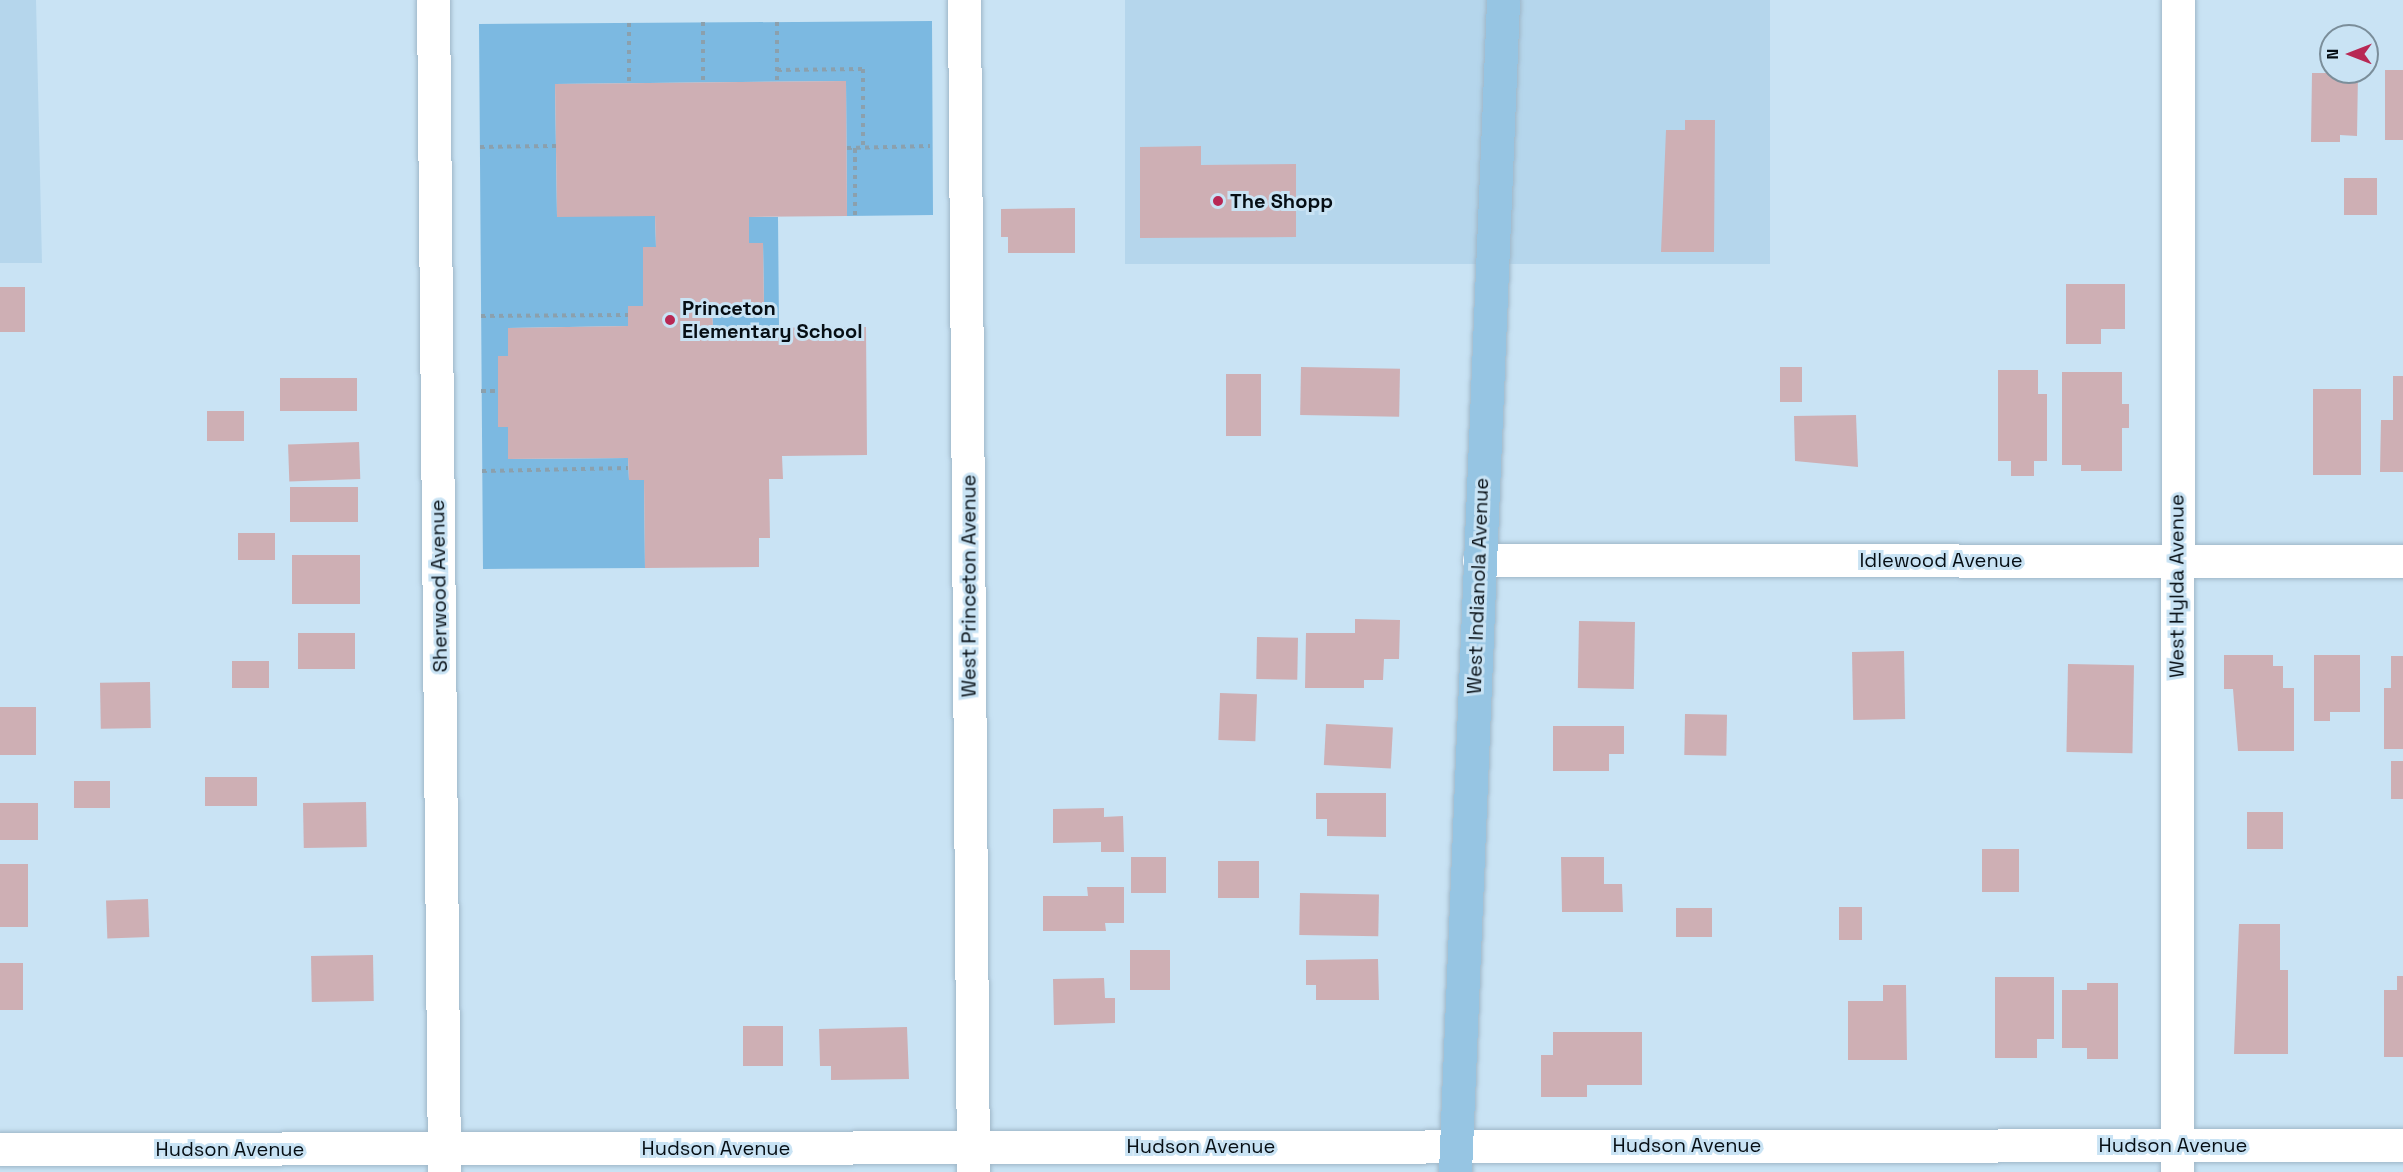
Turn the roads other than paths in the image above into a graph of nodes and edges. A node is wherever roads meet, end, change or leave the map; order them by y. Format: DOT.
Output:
graph roads {
  1 [pos="433,0"];
  2 [pos="964,0"];
  3 [pos="1503,0"];
  4 [pos="2178,0"];
  5 [pos="1479,560"];
  6 [pos="2178,561"];
  7 [pos="2403,561"];
  8 [pos="2403,1144"];
  9 [pos="0,1149"];
  10 [pos="2177,1158"];
  11 [pos="973,1159"];
  12 [pos="1455,1159"];
  13 [pos="444,1160"];
  1 -- 13 [label="street, Sherwood Avenue"];
  2 -- 11 [label="street, West Princeton Avenue"];
  3 -- 5 [label="main road, West Indianola Avenue"];
  4 -- 6 [label="street, West Hylda Avenue"];
  5 -- 6 [label="street, Idlewood Avenue"];
  5 -- 12 [label="main road, West Indianola Avenue"];
  6 -- 7 [label="street, Idlewood Avenue"];
  6 -- 10 [label="street, West Hylda Avenue"];
  8 -- 10 [label="street, Hudson Avenue"];
  9 -- 13 [label="street, Hudson Avenue"];
  10 -- 12 [label="street, Hudson Avenue"];
  11 -- 12 [label="street, Hudson Avenue"];
  11 -- 13 [label="street, Hudson Avenue"];
}
